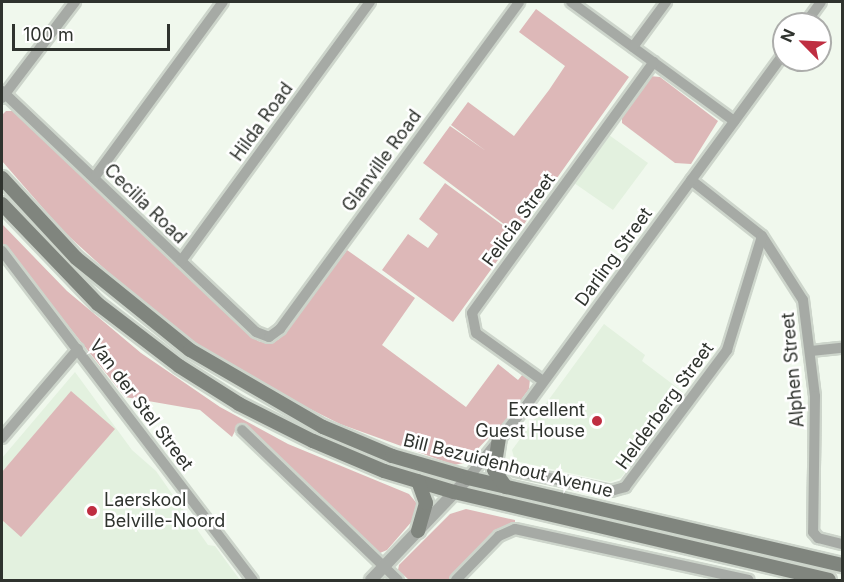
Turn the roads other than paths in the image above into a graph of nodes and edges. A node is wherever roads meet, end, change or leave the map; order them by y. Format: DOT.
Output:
graph roads {
  1 [pos="75,2"];
  2 [pos="223,2"];
  3 [pos="370,2"];
  4 [pos="519,2"];
  5 [pos="571,2"];
  6 [pos="666,2"];
  7 [pos="633,47"];
  8 [pos="654,62"];
  9 [pos="772,69"];
  10 [pos="3,94"];
  11 [pos="734,121"];
  12 [pos="2,178"];
  13 [pos="94,178"];
  14 [pos="691,180"];
  15 [pos="2,204"];
  16 [pos="762,236"];
  17 [pos="2,253"];
  18 [pos="181,261"];
  19 [pos="269,337"];
  20 [pos="843,348"];
  21 [pos="78,349"];
  22 [pos="811,351"];
  23 [pos="543,381"];
  24 [pos="242,430"];
  25 [pos="2,438"];
  26 [pos="499,438"];
  27 [pos="516,471"];
  28 [pos="468,478"];
  29 [pos="418,481"];
  30 [pos="506,487"];
  31 [pos="454,492"];
  32 [pos="418,531"];
  33 [pos="843,544"];
  34 [pos="843,565"];
  35 [pos="384,567"];
  36 [pos="253,580"];
  37 [pos="371,580"];
  38 [pos="398,580"];
  39 [pos="456,580"];
  40 [pos="749,580"];
  41 [pos="829,580"];
  1 -- 10 [label="street"];
  2 -- 13 [label="street"];
  3 -- 18 [label="street, Hilda Road"];
  4 -- 19 [label="street, Glanville Road"];
  5 -- 7 [label="street"];
  6 -- 7 [label="street"];
  7 -- 8 [label="street"];
  8 -- 11 [label="street"];
  8 -- 23 [label="street, Felicia Street"];
  9 -- 11 [label="street, Darling Street"];
  10 -- 13 [label="street, Cecilia Road"];
  11 -- 14 [label="street, Darling Street"];
  12 -- 28 [label="main road, Bill Bezuidenhout Avenue"];
  13 -- 18 [label="street, Cecilia Road"];
  14 -- 16 [label="street, Alphen Street"];
  14 -- 23 [label="street, Darling Street"];
  15 -- 29 [label="main road, Bill Bezuidenhout Avenue"];
  16 -- 22 [label="street, Alphen Street"];
  16 -- 27 [label="street, Helderberg Street"];
  17 -- 21 [label="street, Van der Stel Street"];
  18 -- 19 [label="street, Cecilia Road"];
  20 -- 22 [label="street"];
  21 -- 25 [label="street"];
  21 -- 36 [label="street, Van der Stel Street"];
  22 -- 33 [label="street, Alphen Street"];
  23 -- 26 [label="street, Darling Street"];
  24 -- 35 [label="street"];
  26 -- 28 [label="street, Darling Street"];
  26 -- 30 [label="main road"];
  28 -- 30 [label="main road, Bill Bezuidenhout Avenue"];
  28 -- 31 [label="street"];
  29 -- 31 [label="main road, Bill Bezuidenhout Avenue"];
  29 -- 32 [label="main road"];
  30 -- 34 [label="main road, Bill Bezuidenhout Avenue"];
  31 -- 32 [label="street"];
  31 -- 41 [label="main road, Bill Bezuidenhout Avenue"];
  32 -- 35 [label="street"];
  35 -- 37 [label="street"];
  35 -- 38 [label="street"];
  39 -- 40 [label="street"];
}
